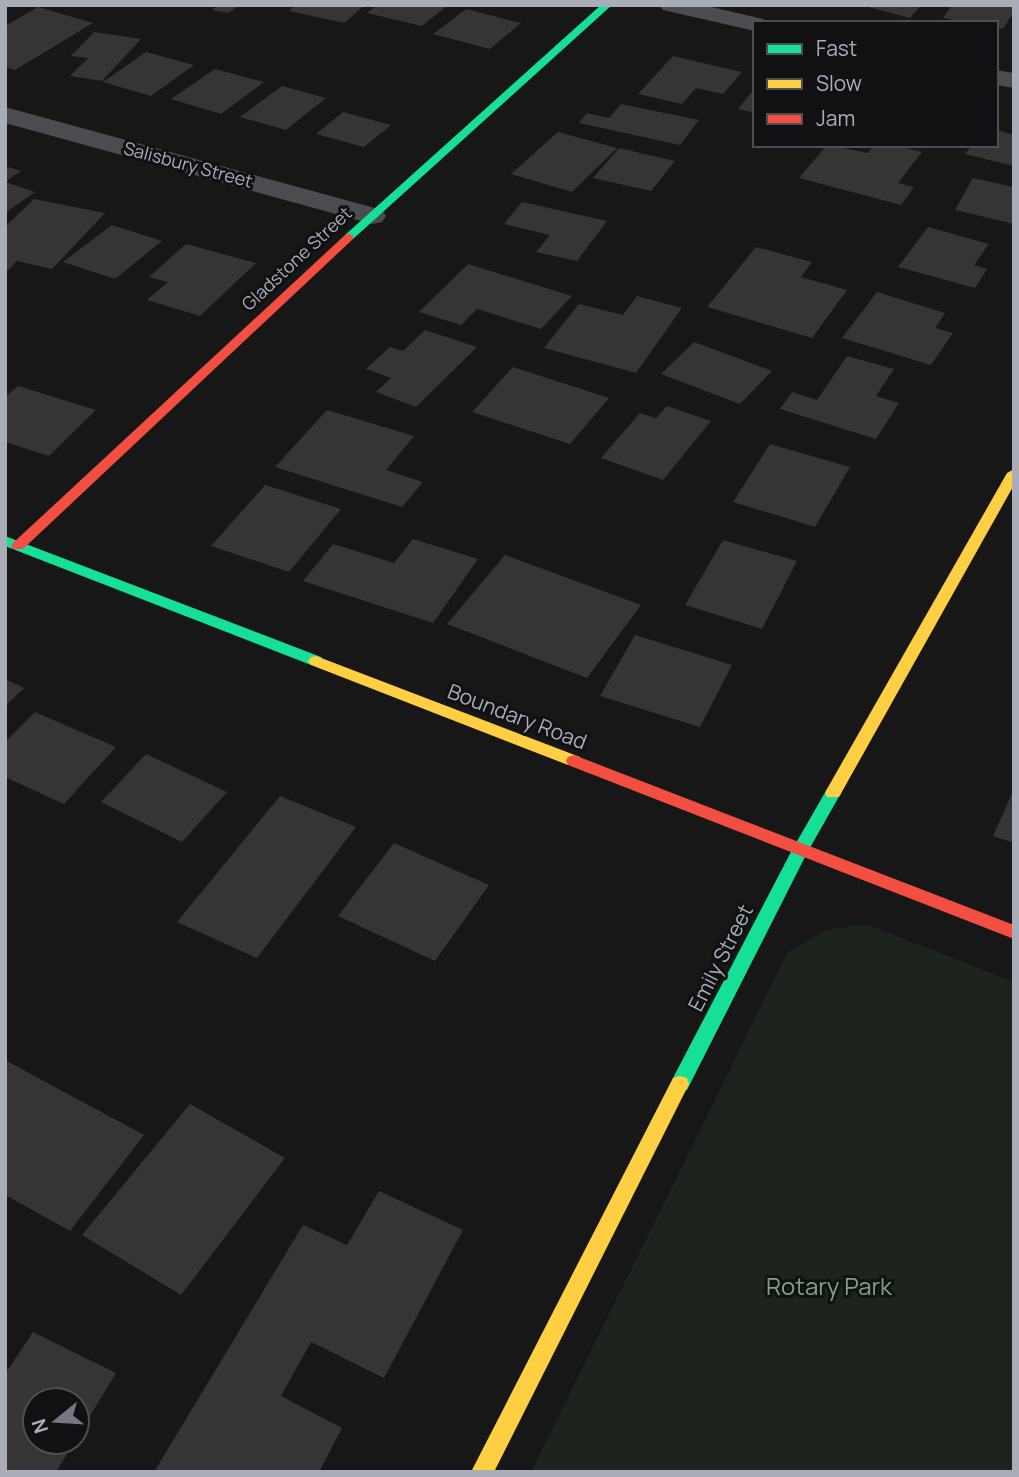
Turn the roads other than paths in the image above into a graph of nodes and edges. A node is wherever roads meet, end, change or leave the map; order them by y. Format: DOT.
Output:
graph roads {
  1 [pos="607,5"];
  2 [pos="671,5"];
  3 [pos="753,24"];
  4 [pos="5,115"];
  5 [pos="372,216"];
  6 [pos="1014,473"];
  7 [pos="12,544"];
  8 [pos="800,850"];
  9 [pos="1014,932"];
  10 [pos="482,1472"];
  1 -- 5 [label="street, Gladstone Street"];
  2 -- 3 [label="street"];
  4 -- 5 [label="street, Salisbury Street"];
  5 -- 7 [label="street, Gladstone Street"];
  6 -- 8 [label="street, Emily Street"];
  7 -- 8 [label="street, Boundary Road"];
  8 -- 9 [label="street, Boundary Road"];
  8 -- 10 [label="street, Emily Street"];
}
